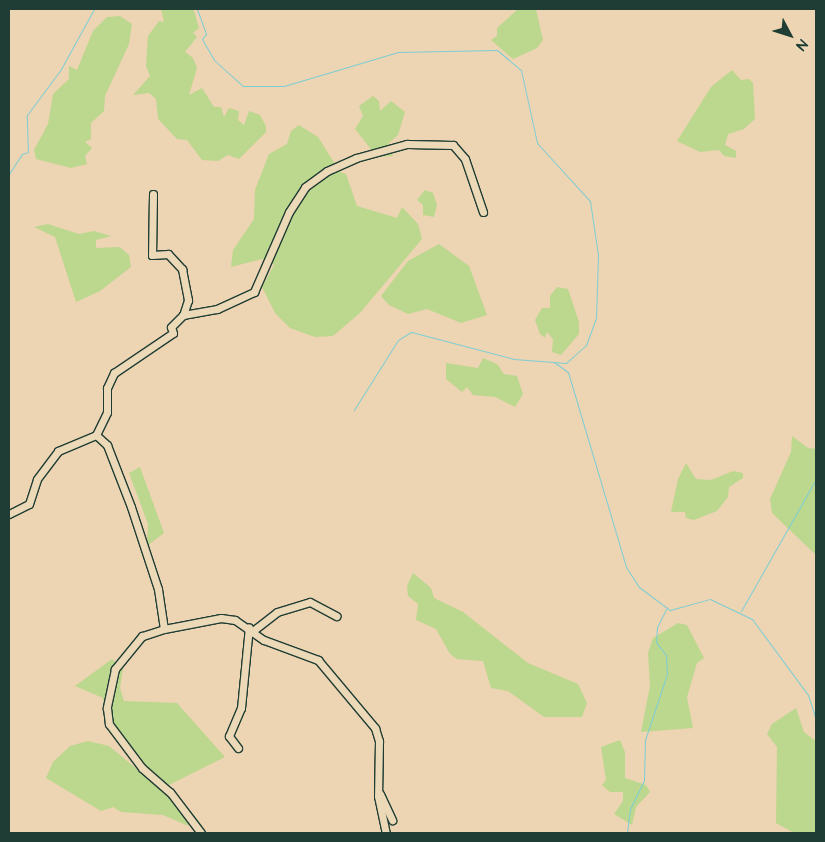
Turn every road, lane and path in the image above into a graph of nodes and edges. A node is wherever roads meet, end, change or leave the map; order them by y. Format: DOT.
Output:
graph roads {
  1 [pos="153,194"];
  2 [pos="483,212"];
  3 [pos="183,315"];
  4 [pos="96,435"];
  5 [pos="9,514"];
  6 [pos="336,616"];
  7 [pos="252,628"];
  8 [pos="164,629"];
  9 [pos="238,748"];
  10 [pos="378,792"];
  11 [pos="392,820"];
  12 [pos="201,833"];
  13 [pos="386,833"];
  1 -- 3 [label="street"];
  2 -- 3 [label="street"];
  3 -- 4 [label="street"];
  4 -- 5 [label="street"];
  4 -- 8 [label="street"];
  6 -- 7 [label="street"];
  7 -- 8 [label="street"];
  7 -- 9 [label="street"];
  7 -- 10 [label="street"];
  8 -- 12 [label="street"];
  10 -- 11 [label="street"];
  10 -- 13 [label="street"];
}
